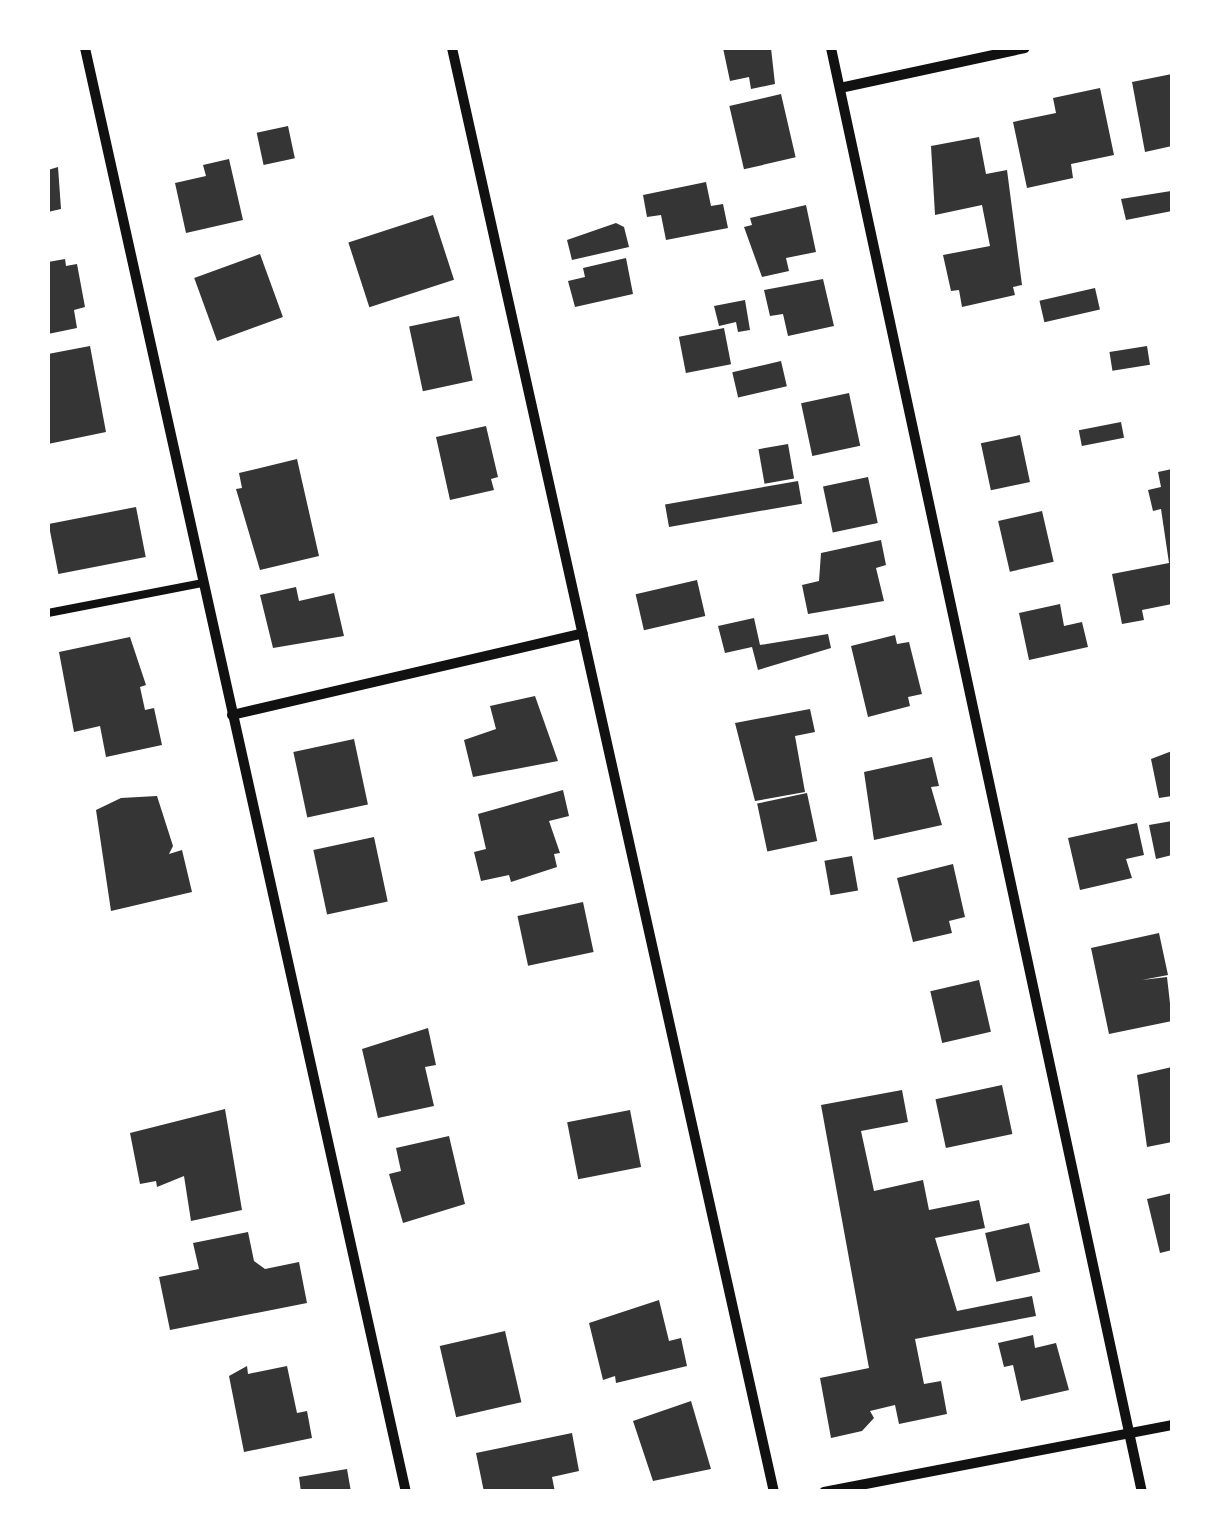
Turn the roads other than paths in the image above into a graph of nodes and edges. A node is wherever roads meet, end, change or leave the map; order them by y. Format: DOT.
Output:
graph roads {
  1 [pos="85,48"];
  2 [pos="452,48"];
  3 [pos="831,48"];
  4 [pos="1025,48"];
  5 [pos="840,88"];
  6 [pos="203,583"];
  7 [pos="48,613"];
  8 [pos="583,634"];
  9 [pos="232,715"];
  10 [pos="1172,1425"];
  11 [pos="1130,1433"];
  12 [pos="406,1492"];
  13 [pos="774,1492"];
  14 [pos="824,1492"];
  15 [pos="1142,1492"];
  1 -- 6 [label="street"];
  2 -- 8 [label="street"];
  3 -- 5 [label="street"];
  4 -- 5 [label="street"];
  5 -- 11 [label="street"];
  6 -- 7 [label="lane"];
  6 -- 9 [label="street"];
  8 -- 9 [label="street"];
  8 -- 13 [label="street"];
  9 -- 12 [label="street"];
  10 -- 11 [label="street"];
  11 -- 14 [label="street"];
  11 -- 15 [label="street"];
}
